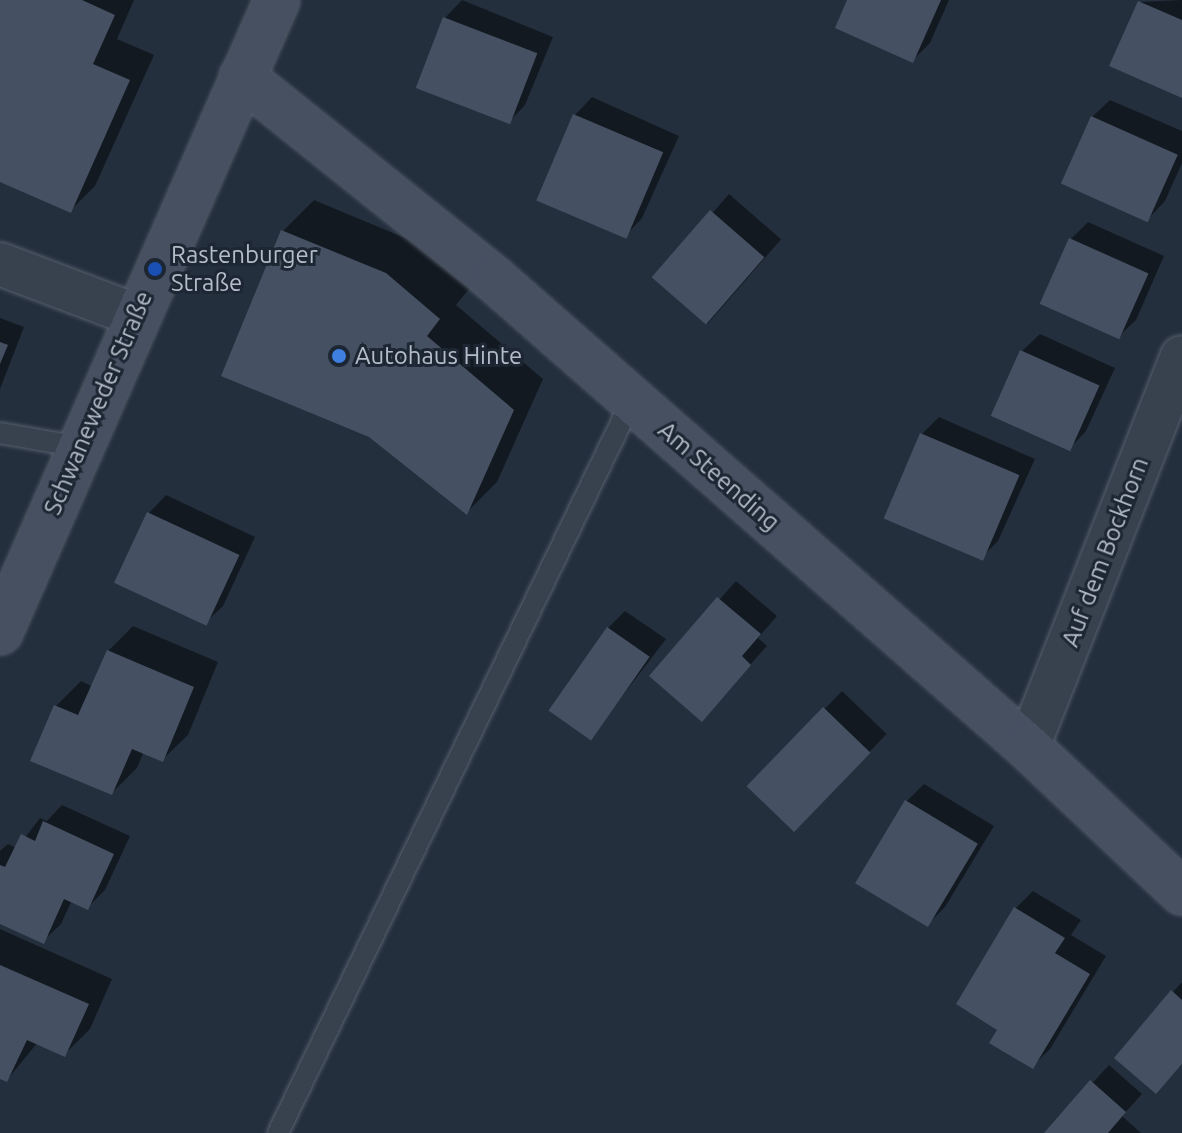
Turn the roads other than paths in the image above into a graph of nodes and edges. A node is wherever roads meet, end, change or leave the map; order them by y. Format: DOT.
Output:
graph roads {
  1 [pos="277,0"];
  2 [pos="242,77"];
  3 [pos="0,264"];
  4 [pos="135,315"];
  5 [pos="1182,357"];
  6 [pos="632,400"];
  7 [pos="0,433"];
  8 [pos="80,447"];
  9 [pos="0,632"];
  10 [pos="1028,747"];
  11 [pos="1182,892"];
  12 [pos="278,1133"];
  1 -- 2 [label="street, Schwaneweder Straße"];
  2 -- 4 [label="street, Schwaneweder Straße"];
  2 -- 6 [label="street, Am Steending"];
  3 -- 4 [label="street"];
  4 -- 8 [label="street, Schwaneweder Straße"];
  5 -- 10 [label="street, Auf dem Bockhorn"];
  6 -- 10 [label="street, Am Steending"];
  6 -- 12 [label="lane"];
  7 -- 8 [label="lane"];
  8 -- 9 [label="street, Schwaneweder Straße"];
  10 -- 11 [label="street, Am Steending"];
}
